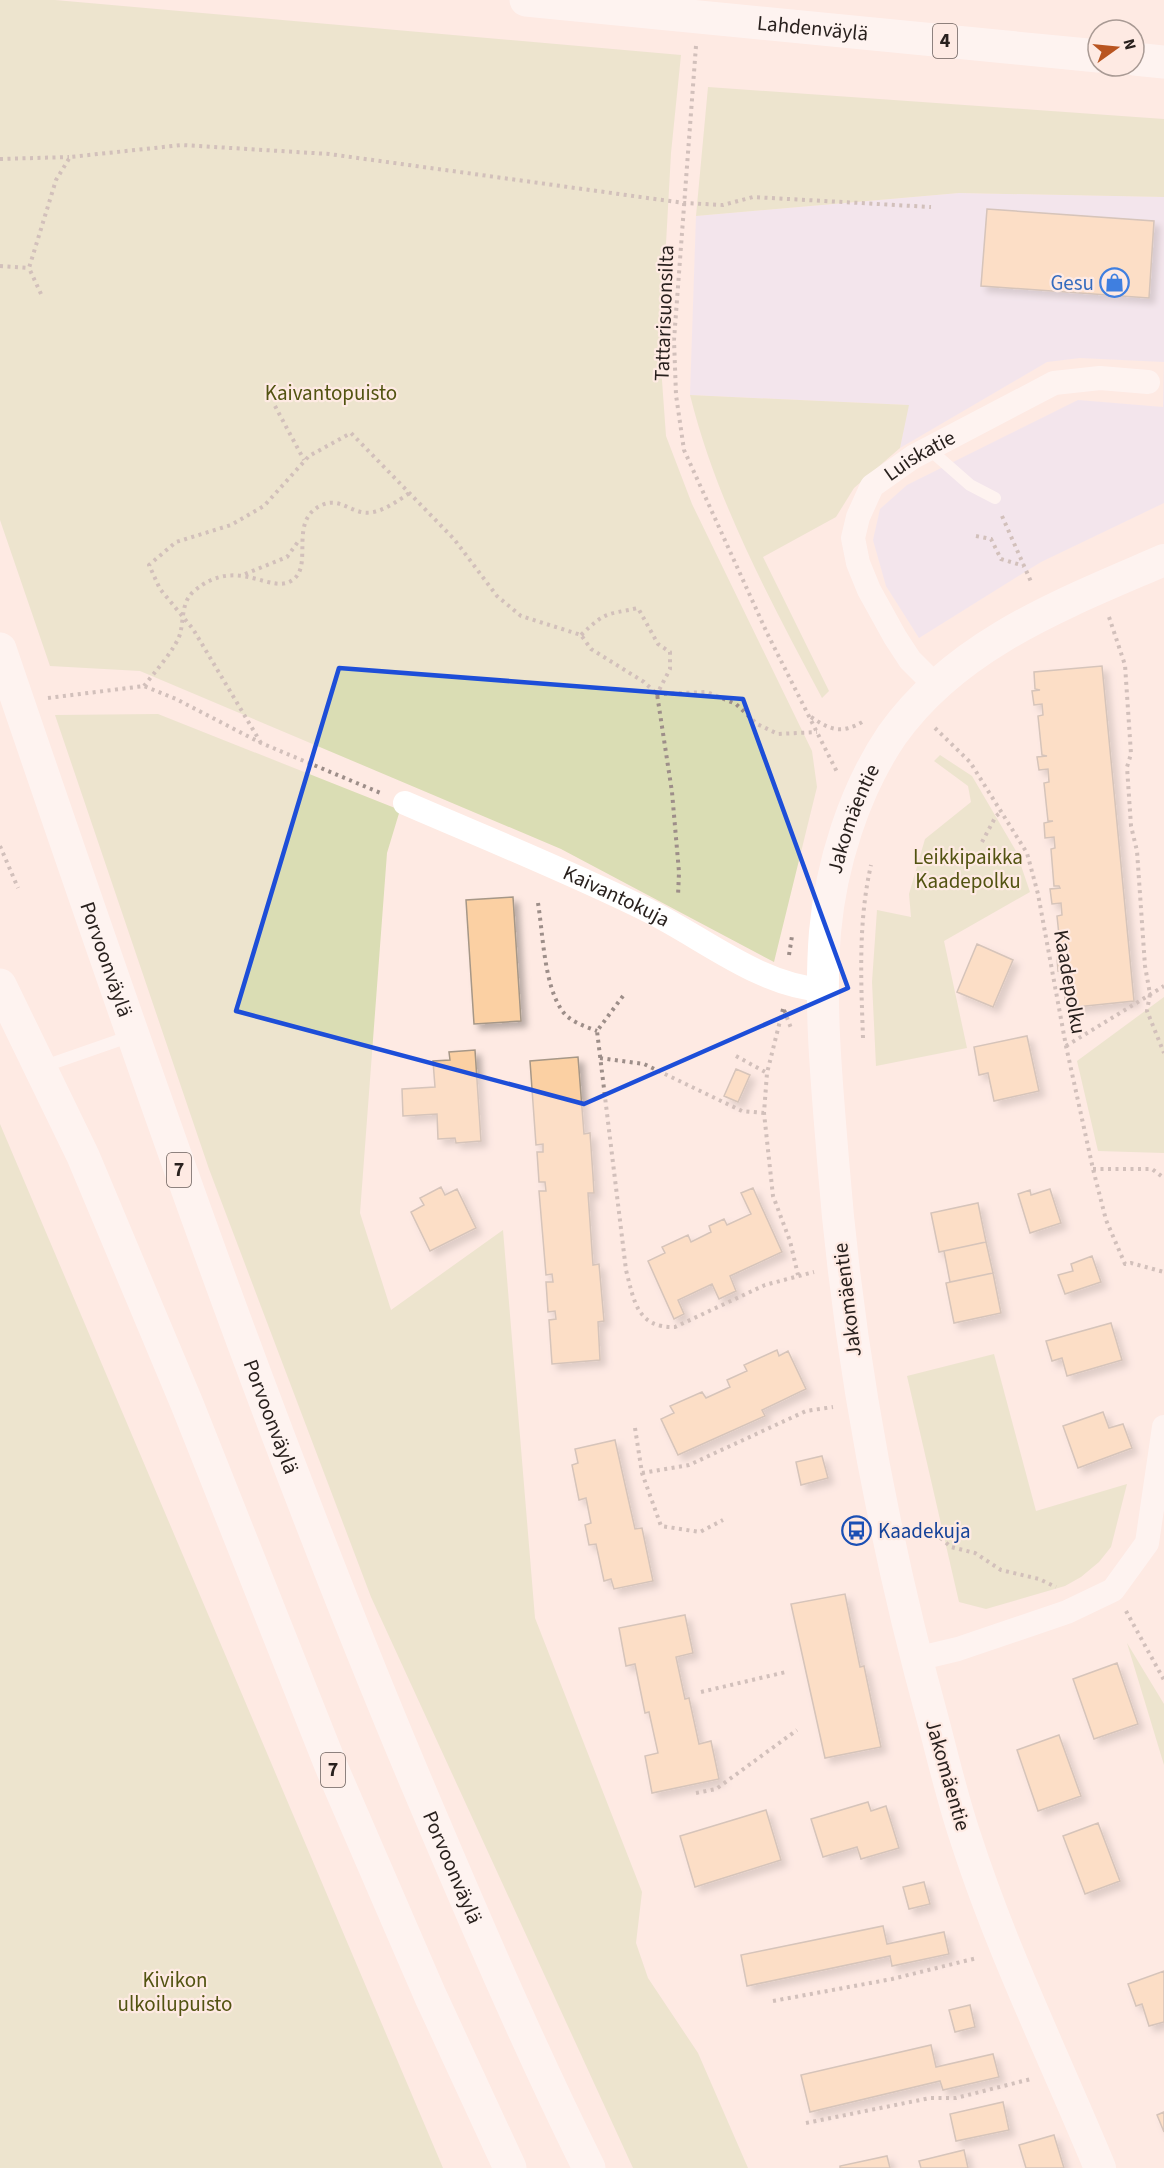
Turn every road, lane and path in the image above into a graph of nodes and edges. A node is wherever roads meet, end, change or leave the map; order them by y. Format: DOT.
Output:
graph roads {
  1 [pos="526,0"];
  2 [pos="697,36"];
  3 [pos="1086,55"];
  4 [pos="1146,60"];
  5 [pos="1164,62"];
  6 [pos="70,157"];
  7 [pos="0,159"];
  8 [pos="684,203"];
  9 [pos="931,207"];
  10 [pos="0,266"];
  11 [pos="29,268"];
  12 [pos="41,294"];
  13 [pos="1156,383"];
  14 [pos="275,406"];
  15 [pos="929,449"];
  16 [pos="304,460"];
  17 [pos="411,492"];
  18 [pos="995,498"];
  19 [pos="302,535"];
  20 [pos="976,536"];
  21 [pos="1010,538"];
  22 [pos="1164,560"];
  23 [pos="1024,566"];
  24 [pos="244,574"];
  25 [pos="1032,584"];
  26 [pos="1095,589"];
  27 [pos="183,615"];
  28 [pos="581,635"];
  29 [pos="0,649"];
  30 [pos="934,684"];
  31 [pos="144,686"];
  32 [pos="657,694"];
  33 [pos="44,699"];
  34 [pos="808,715"];
  35 [pos="864,720"];
  36 [pos="936,729"];
  37 [pos="817,732"];
  38 [pos="261,743"];
  39 [pos="837,772"];
  40 [pos="405,803"];
  41 [pos="1001,812"];
  42 [pos="982,842"];
  43 [pos="0,846"];
  44 [pos="873,854"];
  45 [pos="18,888"];
  46 [pos="538,903"];
  47 [pos="669,921"];
  48 [pos="0,986"];
  49 [pos="1164,986"];
  50 [pos="823,990"];
  51 [pos="1150,994"];
  52 [pos="623,996"];
  53 [pos="783,1008"];
  54 [pos="597,1031"];
  55 [pos="132,1036"];
  56 [pos="863,1038"];
  57 [pos="1066,1046"];
  58 [pos="1164,1053"];
  59 [pos="736,1056"];
  60 [pos="600,1058"];
  61 [pos="41,1067"];
  62 [pos="767,1073"];
  63 [pos="764,1113"];
  64 [pos="1093,1169"];
  65 [pos="1164,1178"];
  66 [pos="843,1268"];
  67 [pos="1164,1272"];
  68 [pos="798,1275"];
  69 [pos="833,1407"];
  70 [pos="1164,1427"];
  71 [pos="635,1428"];
  72 [pos="642,1473"];
  73 [pos="723,1520"];
  74 [pos="929,1528"];
  75 [pos="1063,1591"];
  76 [pos="1121,1603"];
  77 [pos="916,1659"];
  78 [pos="1158,1669"];
  79 [pos="1164,1670"];
  80 [pos="786,1672"];
  81 [pos="1164,1680"];
  82 [pos="701,1692"];
  83 [pos="797,1730"];
  84 [pos="696,1793"];
  85 [pos="984,1957"];
  86 [pos="773,2001"];
  87 [pos="1035,2078"];
  88 [pos="806,2123"];
  89 [pos="510,2168"];
  90 [pos="589,2168"];
  91 [pos="1100,2168"];
  1 -- 3 [label="highway, Lahdenväylä / 4"];
  2 -- 8 [label="path, Tattarisuonsilta"];
  4 -- 5 [label="highway"];
  6 -- 7 [label="path"];
  6 -- 8 [label="path"];
  6 -- 11 [label="path"];
  8 -- 9 [label="path"];
  8 -- 34 [label="path, Tattarisuonsilta"];
  10 -- 11 [label="path"];
  11 -- 12 [label="path"];
  13 -- 15 [label="street, Luiskatie"];
  14 -- 16 [label="path"];
  15 -- 18 [label="lane"];
  15 -- 30 [label="street, Luiskatie"];
  16 -- 17 [label="path"];
  16 -- 27 [label="path"];
  17 -- 19 [label="path"];
  17 -- 28 [label="path"];
  19 -- 24 [label="path"];
  19 -- 24 [label="path"];
  20 -- 23 [label="path"];
  21 -- 23 [label="path"];
  22 -- 26 [label="street, Jakomäentie"];
  23 -- 25 [label="path"];
  24 -- 27 [label="path"];
  26 -- 30 [label="street, Jakomäentie"];
  26 -- 51 [label="path"];
  27 -- 31 [label="path"];
  27 -- 38 [label="path"];
  28 -- 32 [label="path"];
  28 -- 32 [label="path"];
  29 -- 55 [label="highway, Porvoonväylä / 7"];
  30 -- 50 [label="street, Jakomäentie"];
  31 -- 33 [label="path"];
  31 -- 38 [label="path"];
  32 -- 37 [label="path"];
  32 -- 47 [label="path"];
  34 -- 35 [label="path"];
  34 -- 37 [label="path, Tattarisuonsilta"];
  36 -- 41 [label="path, Kaadepolku"];
  37 -- 39 [label="path, Tattarisuonsilta"];
  38 -- 40 [label="path"];
  40 -- 47 [label="street, Kaivantokuja"];
  41 -- 42 [label="path"];
  41 -- 57 [label="path, Kaadepolku"];
  43 -- 45 [label="path"];
  44 -- 56 [label="path"];
  46 -- 54 [label="path"];
  47 -- 50 [label="street, Kaivantokuja"];
  48 -- 61 [label="highway, 7"];
  49 -- 51 [label="path"];
  50 -- 66 [label="street, Jakomäentie"];
  51 -- 57 [label="path"];
  51 -- 58 [label="path"];
  52 -- 54 [label="path"];
  53 -- 62 [label="path"];
  54 -- 60 [label="path"];
  55 -- 61 [label="lane"];
  55 -- 90 [label="highway, Porvoonväylä / 7"];
  57 -- 64 [label="path, Kaadepolku"];
  59 -- 62 [label="path"];
  60 -- 63 [label="path"];
  60 -- 68 [label="path"];
  61 -- 89 [label="highway, 7"];
  62 -- 63 [label="path"];
  63 -- 68 [label="path"];
  64 -- 65 [label="path"];
  64 -- 67 [label="path, Kaadepolku"];
  66 -- 68 [label="path"];
  66 -- 77 [label="street, Jakomäentie"];
  69 -- 72 [label="path"];
  70 -- 77 [label="street"];
  71 -- 72 [label="path"];
  72 -- 73 [label="path"];
  74 -- 75 [label="path"];
  76 -- 78 [label="path"];
  77 -- 91 [label="street, Jakomäentie"];
  78 -- 79 [label="path"];
  78 -- 81 [label="path"];
  80 -- 82 [label="path"];
  83 -- 84 [label="path"];
  85 -- 86 [label="path"];
  87 -- 88 [label="path"];
}
